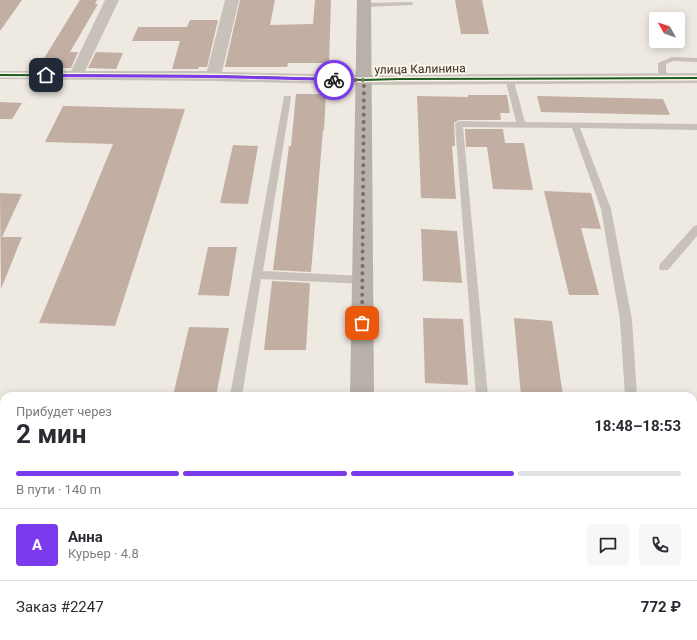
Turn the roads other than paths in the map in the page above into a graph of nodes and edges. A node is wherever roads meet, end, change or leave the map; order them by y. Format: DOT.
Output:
graph roads {
  1 [pos="112,0"];
  2 [pos="232,0"];
  3 [pos="364,3"];
  4 [pos="410,4"];
  5 [pos="697,60"];
  6 [pos="0,75"];
  7 [pos="76,76"];
  8 [pos="213,76"];
  9 [pos="509,78"];
  10 [pos="666,78"];
  11 [pos="697,78"];
  12 [pos="364,80"];
  13 [pos="286,98"];
  14 [pos="521,125"];
  15 [pos="574,126"];
  16 [pos="697,127"];
  17 [pos="697,229"];
  18 [pos="664,267"];
  19 [pos="257,275"];
  20 [pos="363,280"];
  21 [pos="237,392"];
  22 [pos="362,392"];
  23 [pos="482,392"];
  24 [pos="631,392"];
  1 -- 7 [label="street"];
  2 -- 8 [label="street"];
  3 -- 4 [label="lane"];
  3 -- 12 [label="main road"];
  5 -- 10 [label="lane"];
  6 -- 7 [label="street, улица Калинина"];
  7 -- 8 [label="street, улица Калинина"];
  8 -- 12 [label="street, улица Калинина"];
  9 -- 10 [label="street, улица Калинина"];
  9 -- 12 [label="street, улица Калинина"];
  9 -- 14 [label="lane"];
  10 -- 11 [label="street, улица Калинина"];
  12 -- 20 [label="main road"];
  13 -- 19 [label="lane"];
  14 -- 15 [label="lane"];
  14 -- 23 [label="lane"];
  15 -- 16 [label="lane"];
  15 -- 24 [label="lane"];
  17 -- 18 [label="lane"];
  19 -- 20 [label="lane"];
  19 -- 21 [label="lane"];
  20 -- 22 [label="main road"];
}
